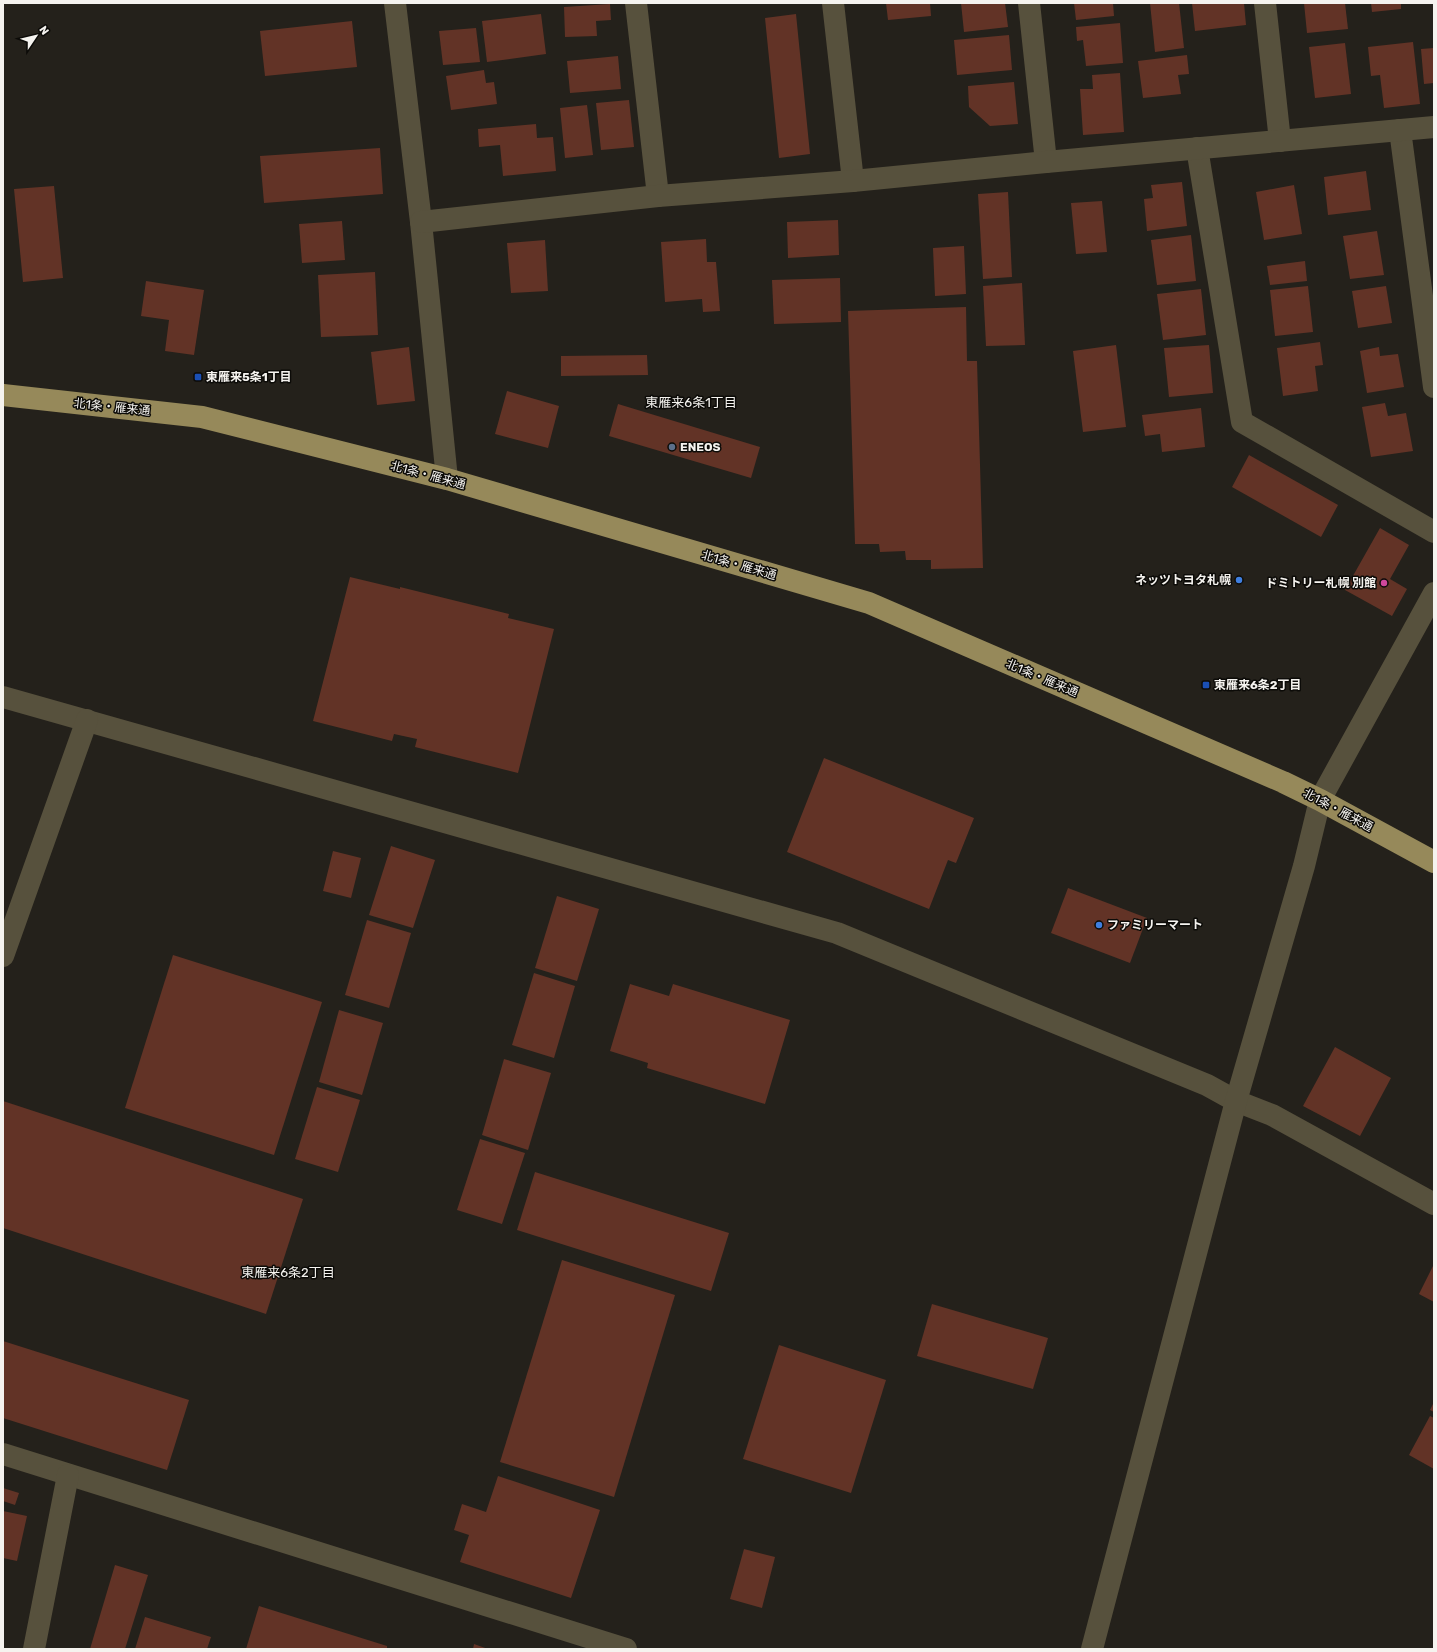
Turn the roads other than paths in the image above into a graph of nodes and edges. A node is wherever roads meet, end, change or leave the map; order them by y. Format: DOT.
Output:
graph roads {
  1 [pos="395,3"];
  2 [pos="636,3"];
  3 [pos="833,3"];
  4 [pos="1029,3"];
  5 [pos="1265,3"];
  6 [pos="1434,127"];
  7 [pos="1400,130"];
  8 [pos="1280,141"];
  9 [pos="1196,148"];
  10 [pos="1046,162"];
  11 [pos="853,181"];
  12 [pos="658,196"];
  13 [pos="421,222"];
  14 [pos="1434,387"];
  15 [pos="3,395"];
  16 [pos="447,479"];
  17 [pos="1434,532"];
  18 [pos="1434,593"];
  19 [pos="3,697"];
  20 [pos="87,720"];
  21 [pos="1320,800"];
  22 [pos="1434,862"];
  23 [pos="3,956"];
  24 [pos="1236,1101"];
  25 [pos="1434,1204"];
  26 [pos="3,1454"];
  27 [pos="68,1475"];
  28 [pos="34,1649"];
  29 [pos="626,1649"];
  30 [pos="1092,1649"];
  1 -- 13 [label="street"];
  2 -- 12 [label="street"];
  3 -- 11 [label="street"];
  4 -- 10 [label="street"];
  5 -- 8 [label="street"];
  6 -- 7 [label="street"];
  7 -- 8 [label="street"];
  7 -- 14 [label="street"];
  8 -- 9 [label="street"];
  9 -- 10 [label="street"];
  9 -- 17 [label="street"];
  10 -- 11 [label="street"];
  11 -- 12 [label="street"];
  12 -- 13 [label="street"];
  13 -- 16 [label="street"];
  15 -- 16 [label="highway, 北1条・雁来通"];
  16 -- 21 [label="highway, 北1条・雁来通"];
  18 -- 21 [label="street"];
  19 -- 20 [label="street"];
  20 -- 23 [label="street"];
  20 -- 24 [label="street"];
  21 -- 22 [label="highway, 北1条・雁来通"];
  21 -- 24 [label="street"];
  24 -- 25 [label="street"];
  24 -- 30 [label="street"];
  26 -- 27 [label="street"];
  27 -- 28 [label="street"];
  27 -- 29 [label="street"];
}
